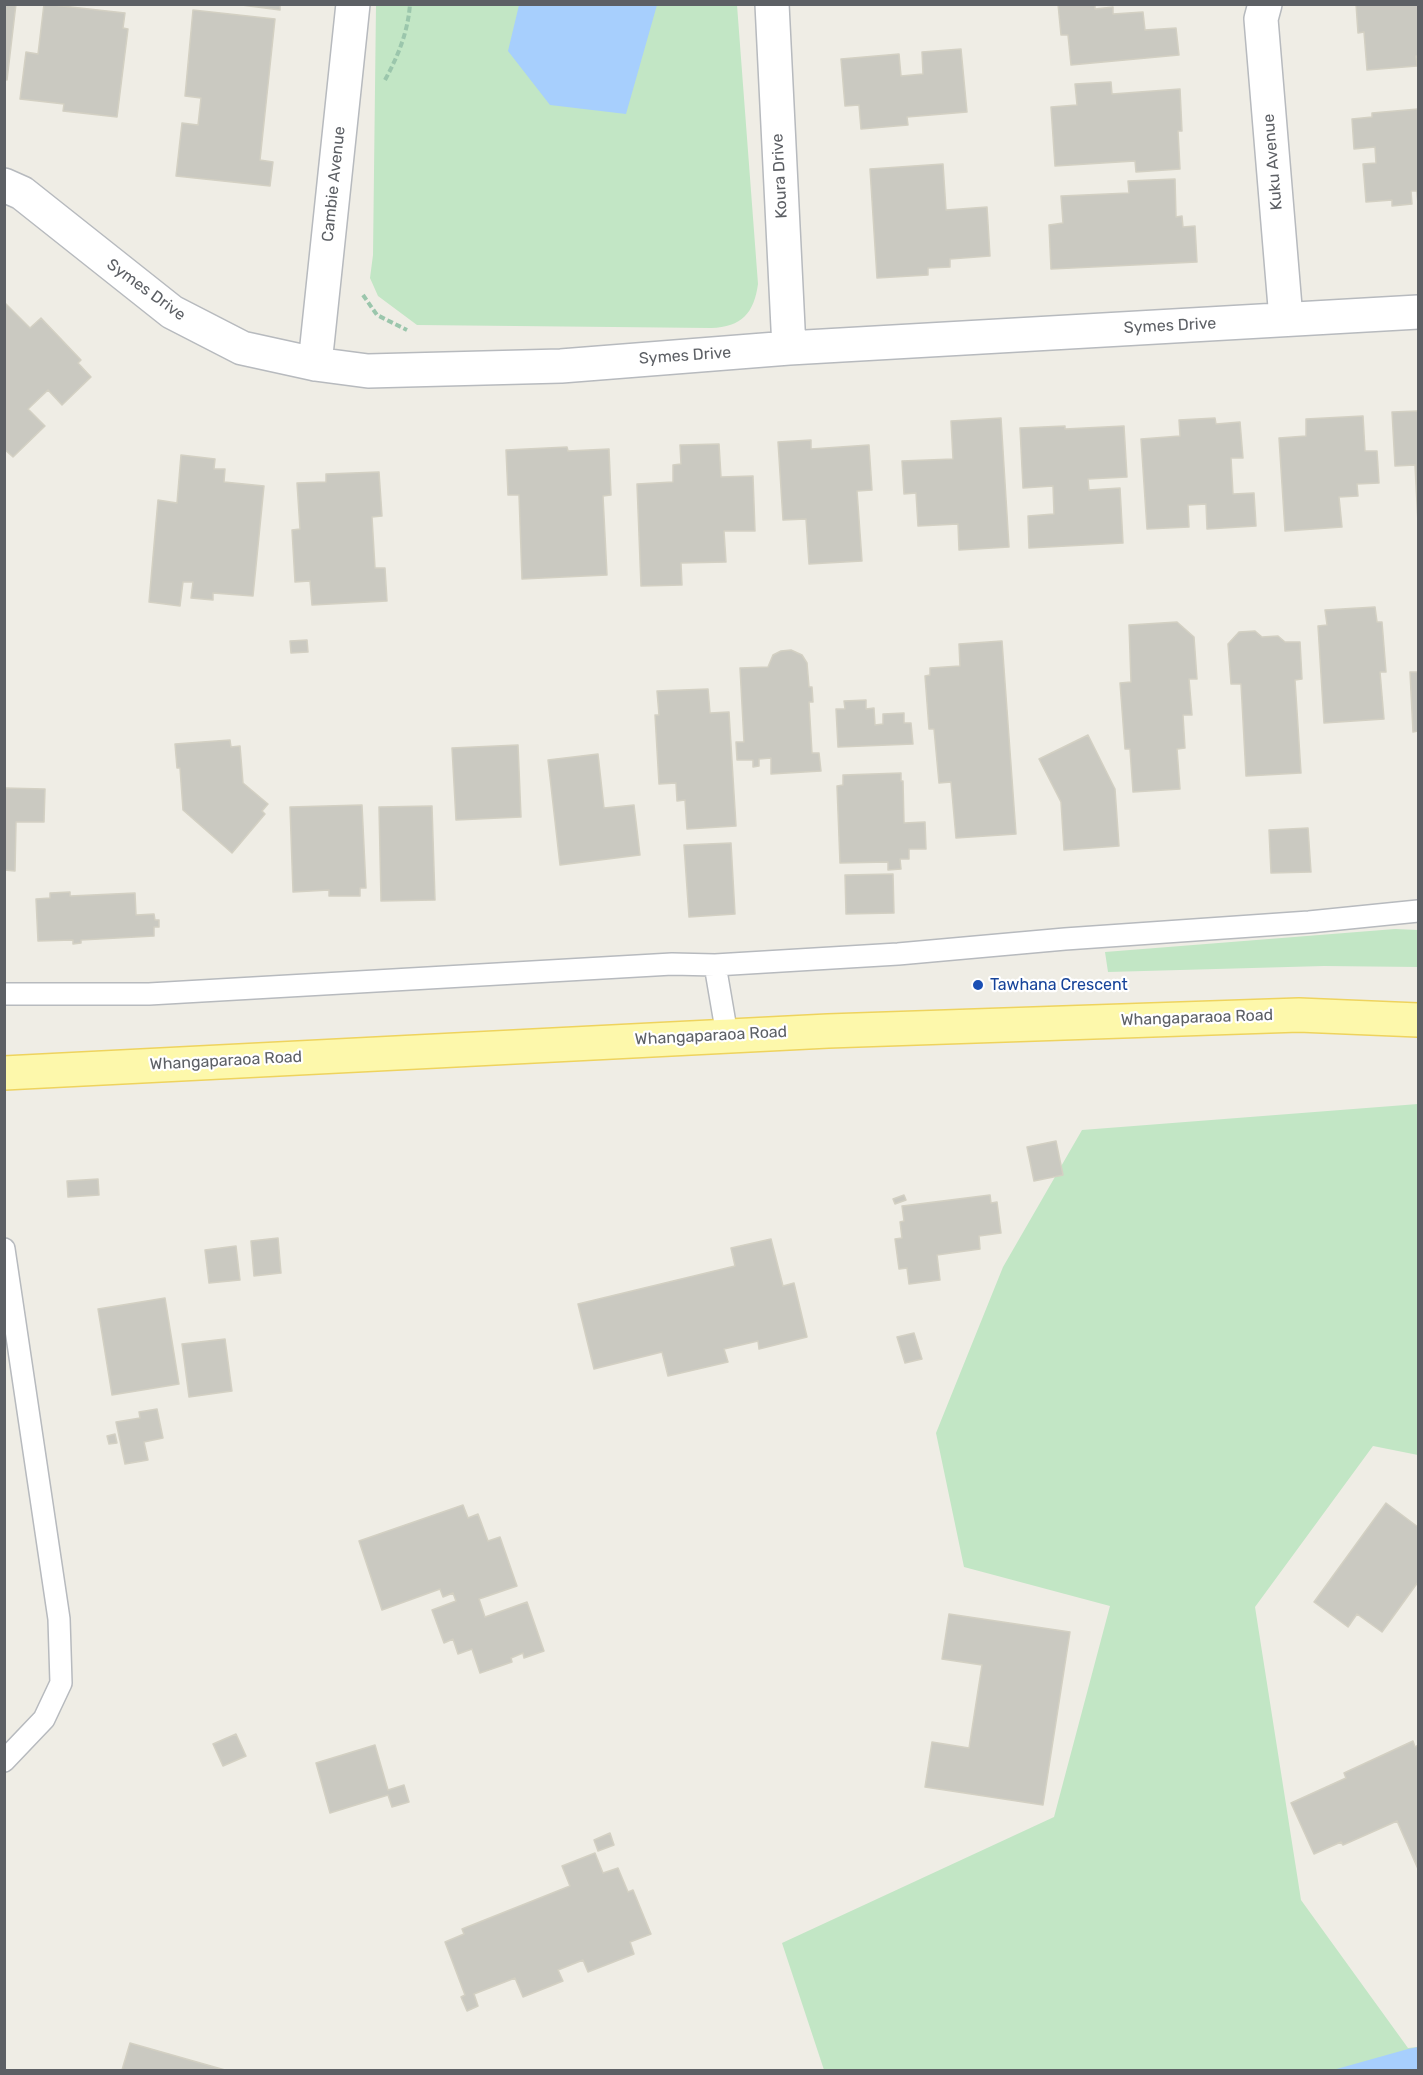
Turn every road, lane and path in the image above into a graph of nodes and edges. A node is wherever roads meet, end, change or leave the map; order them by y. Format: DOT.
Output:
graph roads {
  1 [pos="352,4"];
  2 [pos="410,4"];
  3 [pos="772,4"];
  4 [pos="1265,4"];
  5 [pos="382,85"];
  6 [pos="4,185"];
  7 [pos="363,285"];
  8 [pos="1419,312"];
  9 [pos="1286,319"];
  10 [pos="417,330"];
  11 [pos="789,348"];
  12 [pos="315,364"];
  13 [pos="1419,911"];
  14 [pos="715,965"];
  15 [pos="4,994"];
  16 [pos="1419,1020"];
  17 [pos="727,1035"];
  18 [pos="4,1073"];
  19 [pos="4,1249"];
  20 [pos="4,1761"];
  1 -- 12 [label="street, Cambie Avenue"];
  2 -- 5 [label="path"];
  3 -- 11 [label="street, Koura Drive"];
  4 -- 9 [label="street, Kuku Avenue"];
  6 -- 12 [label="street, Symes Drive"];
  7 -- 10 [label="path"];
  8 -- 9 [label="street, Symes Drive"];
  9 -- 11 [label="street, Symes Drive"];
  11 -- 12 [label="street, Symes Drive"];
  13 -- 14 [label="lane"];
  14 -- 15 [label="lane"];
  14 -- 17 [label="lane"];
  16 -- 17 [label="main road, Whangaparaoa Road"];
  17 -- 18 [label="main road, Whangaparaoa Road"];
  19 -- 20 [label="lane"];
}
